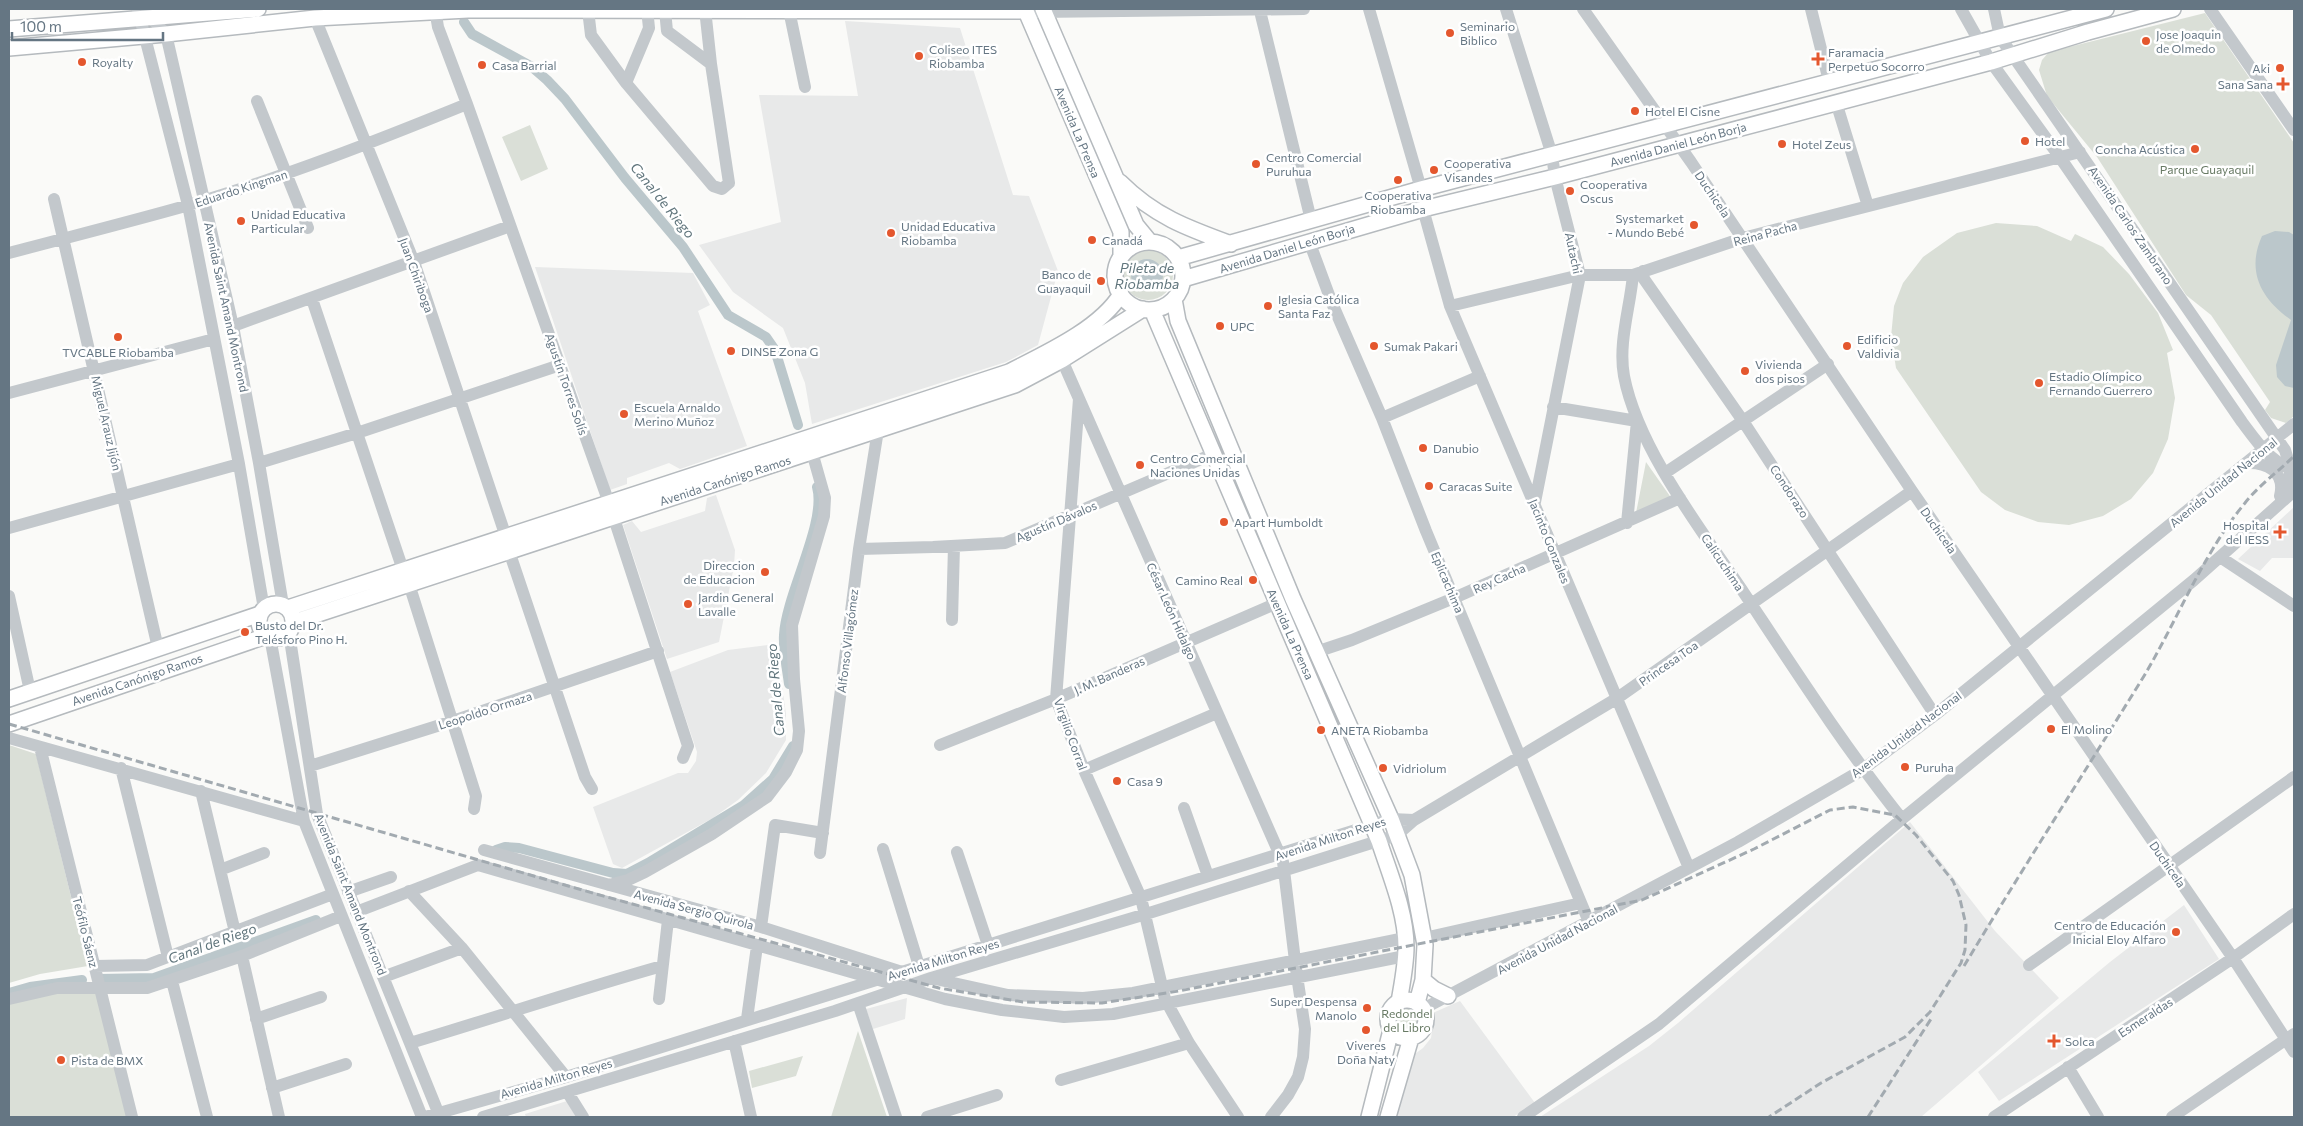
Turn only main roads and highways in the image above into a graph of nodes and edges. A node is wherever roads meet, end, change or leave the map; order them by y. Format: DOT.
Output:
graph roads {
  1 [pos="258,9"];
  2 [pos="647,9"];
  3 [pos="705,9"];
  4 [pos="2106,9"];
  5 [pos="2173,9"];
  6 [pos="435,10"];
  7 [pos="588,10"];
  8 [pos="796,10"];
  9 [pos="1026,10"];
  10 [pos="1043,11"];
  11 [pos="142,13"];
  12 [pos="9,29"];
  13 [pos="9,48"];
  14 [pos="1115,176"];
  15 [pos="1150,242"];
  16 [pos="1231,244"];
  17 [pos="1121,257"];
  18 [pos="1178,258"];
  19 [pos="1183,279"];
  20 [pos="1121,294"];
  21 [pos="1174,299"];
  22 [pos="1148,310"];
  23 [pos="611,510"];
  24 [pos="508,544"];
  25 [pos="262,611"];
  26 [pos="289,617"];
  27 [pos="268,636"];
  28 [pos="9,699"];
  29 [pos="9,724"];
  30 [pos="1423,980"];
  31 [pos="1448,996"];
  32 [pos="1400,1002"];
  33 [pos="1420,1006"];
  34 [pos="1391,1030"];
  35 [pos="1411,1038"];
  36 [pos="1369,1117"];
  37 [pos="1388,1117"];
  1 -- 11 [label="main road"];
  2 -- 3 [label="main road"];
  2 -- 7 [label="main road"];
  3 -- 8 [label="main road"];
  4 -- 16 [label="main road, Avenida Daniel León Borja"];
  5 -- 19 [label="main road, Avenida Daniel León Borja"];
  6 -- 7 [label="main road"];
  6 -- 13 [label="main road"];
  8 -- 9 [label="main road"];
  9 -- 17 [label="main road, Avenida La Prensa"];
  10 -- 14 [label="main road, Avenida La Prensa"];
  11 -- 12 [label="main road"];
  14 -- 15 [label="main road, Avenida La Prensa"];
  14 -- 16 [label="main road"];
  15 -- 17 [label="main road"];
  15 -- 18 [label="main road"];
  16 -- 18 [label="main road, Avenida Daniel León Borja"];
  17 -- 20 [label="main road"];
  18 -- 19 [label="main road"];
  19 -- 21 [label="main road"];
  20 -- 22 [label="main road"];
  20 -- 23 [label="main road, Avenida Canónigo Ramos"];
  21 -- 22 [label="main road"];
  21 -- 30 [label="main road, Avenida La Prensa"];
  22 -- 23 [label="main road, Avenida Canónigo Ramos"];
  22 -- 32 [label="main road, Avenida La Prensa"];
  23 -- 24 [label="main road, Avenida Canónigo Ramos"];
  24 -- 26 [label="main road, Avenida Canónigo Ramos"];
  24 -- 26 [label="main road, Avenida Canónigo Ramos"];
  25 -- 26 [label="main road, Avenida Canónigo Ramos"];
  25 -- 27 [label="main road"];
  25 -- 28 [label="main road, Avenida Canónigo Ramos"];
  26 -- 27 [label="main road, Avenida Canónigo Ramos"];
  27 -- 29 [label="main road, Avenida Canónigo Ramos"];
  30 -- 31 [label="main road"];
  30 -- 33 [label="main road, Avenida La Prensa"];
  32 -- 33 [label="main road"];
  32 -- 34 [label="main road"];
  33 -- 35 [label="main road"];
  34 -- 35 [label="main road"];
  34 -- 36 [label="main road"];
  35 -- 37 [label="main road"];
}
